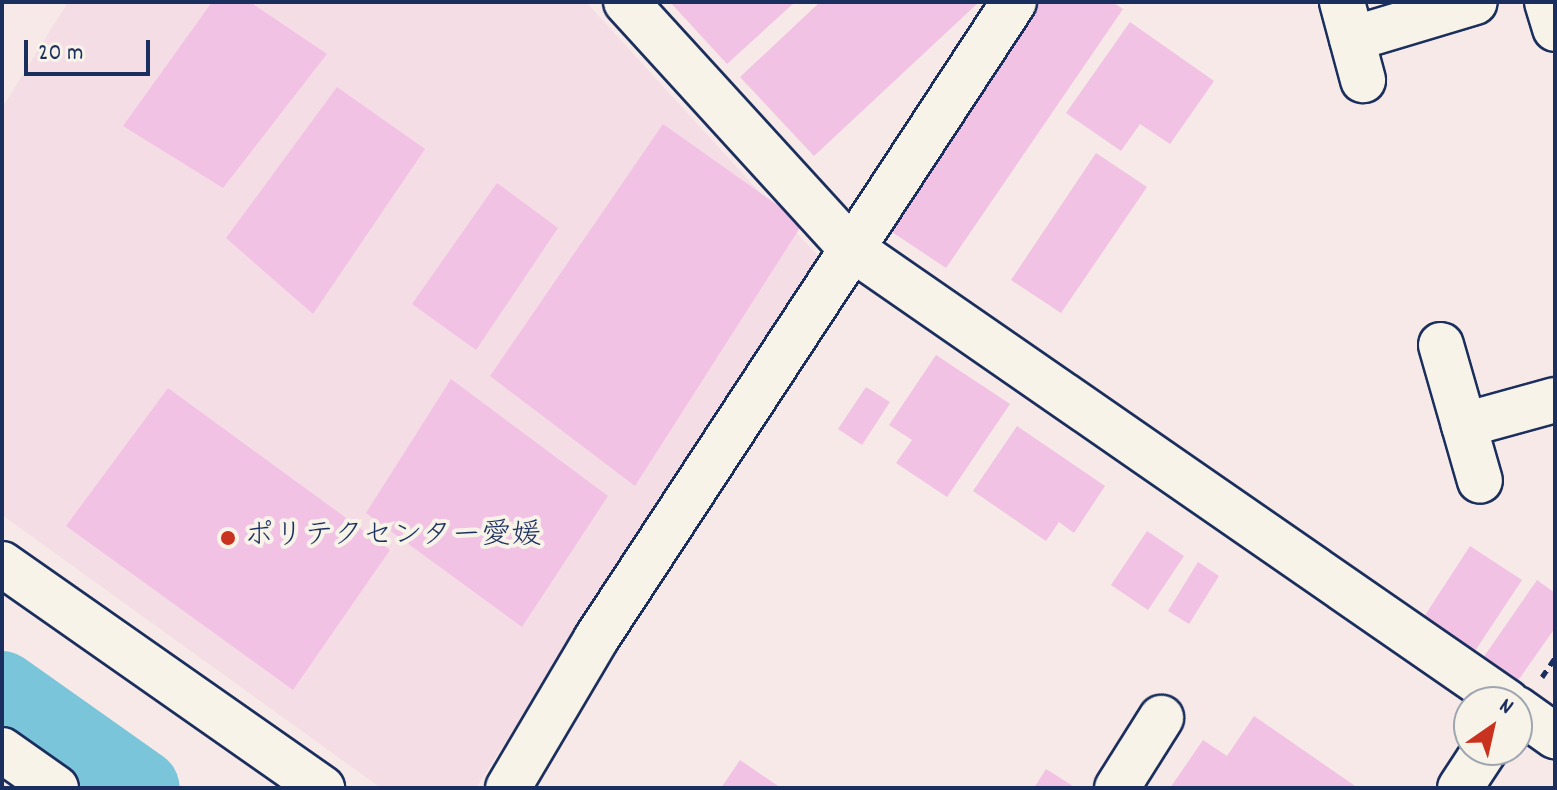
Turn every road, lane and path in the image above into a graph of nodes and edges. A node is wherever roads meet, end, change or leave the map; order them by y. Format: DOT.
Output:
graph roads {
  1 [pos="626,2"];
  2 [pos="1014,2"];
  3 [pos="1475,2"];
  4 [pos="1547,2"];
  5 [pos="1347,20"];
  6 [pos="1555,29"];
  7 [pos="1363,80"];
  8 [pos="851,248"];
  9 [pos="1441,345"];
  10 [pos="1555,400"];
  11 [pos="1464,425"];
  12 [pos="1480,481"];
  13 [pos="2,564"];
  14 [pos="1484,686"];
  15 [pos="1161,718"];
  16 [pos="1533,720"];
  17 [pos="1555,736"];
  18 [pos="2,750"];
  19 [pos="1474,766"];
  20 [pos="56,788"];
  21 [pos="322,788"];
  22 [pos="508,788"];
  23 [pos="1117,788"];
  24 [pos="1460,788"];
  1 -- 8 [label="street"];
  2 -- 8 [label="street"];
  3 -- 5 [label="street"];
  4 -- 6 [label="street"];
  5 -- 7 [label="street"];
  8 -- 14 [label="street"];
  8 -- 22 [label="street"];
  9 -- 11 [label="street"];
  10 -- 11 [label="street"];
  11 -- 12 [label="street"];
  13 -- 21 [label="street"];
  15 -- 23 [label="street"];
  16 -- 17 [label="street"];
  18 -- 20 [label="street"];
  19 -- 24 [label="street"];
}
